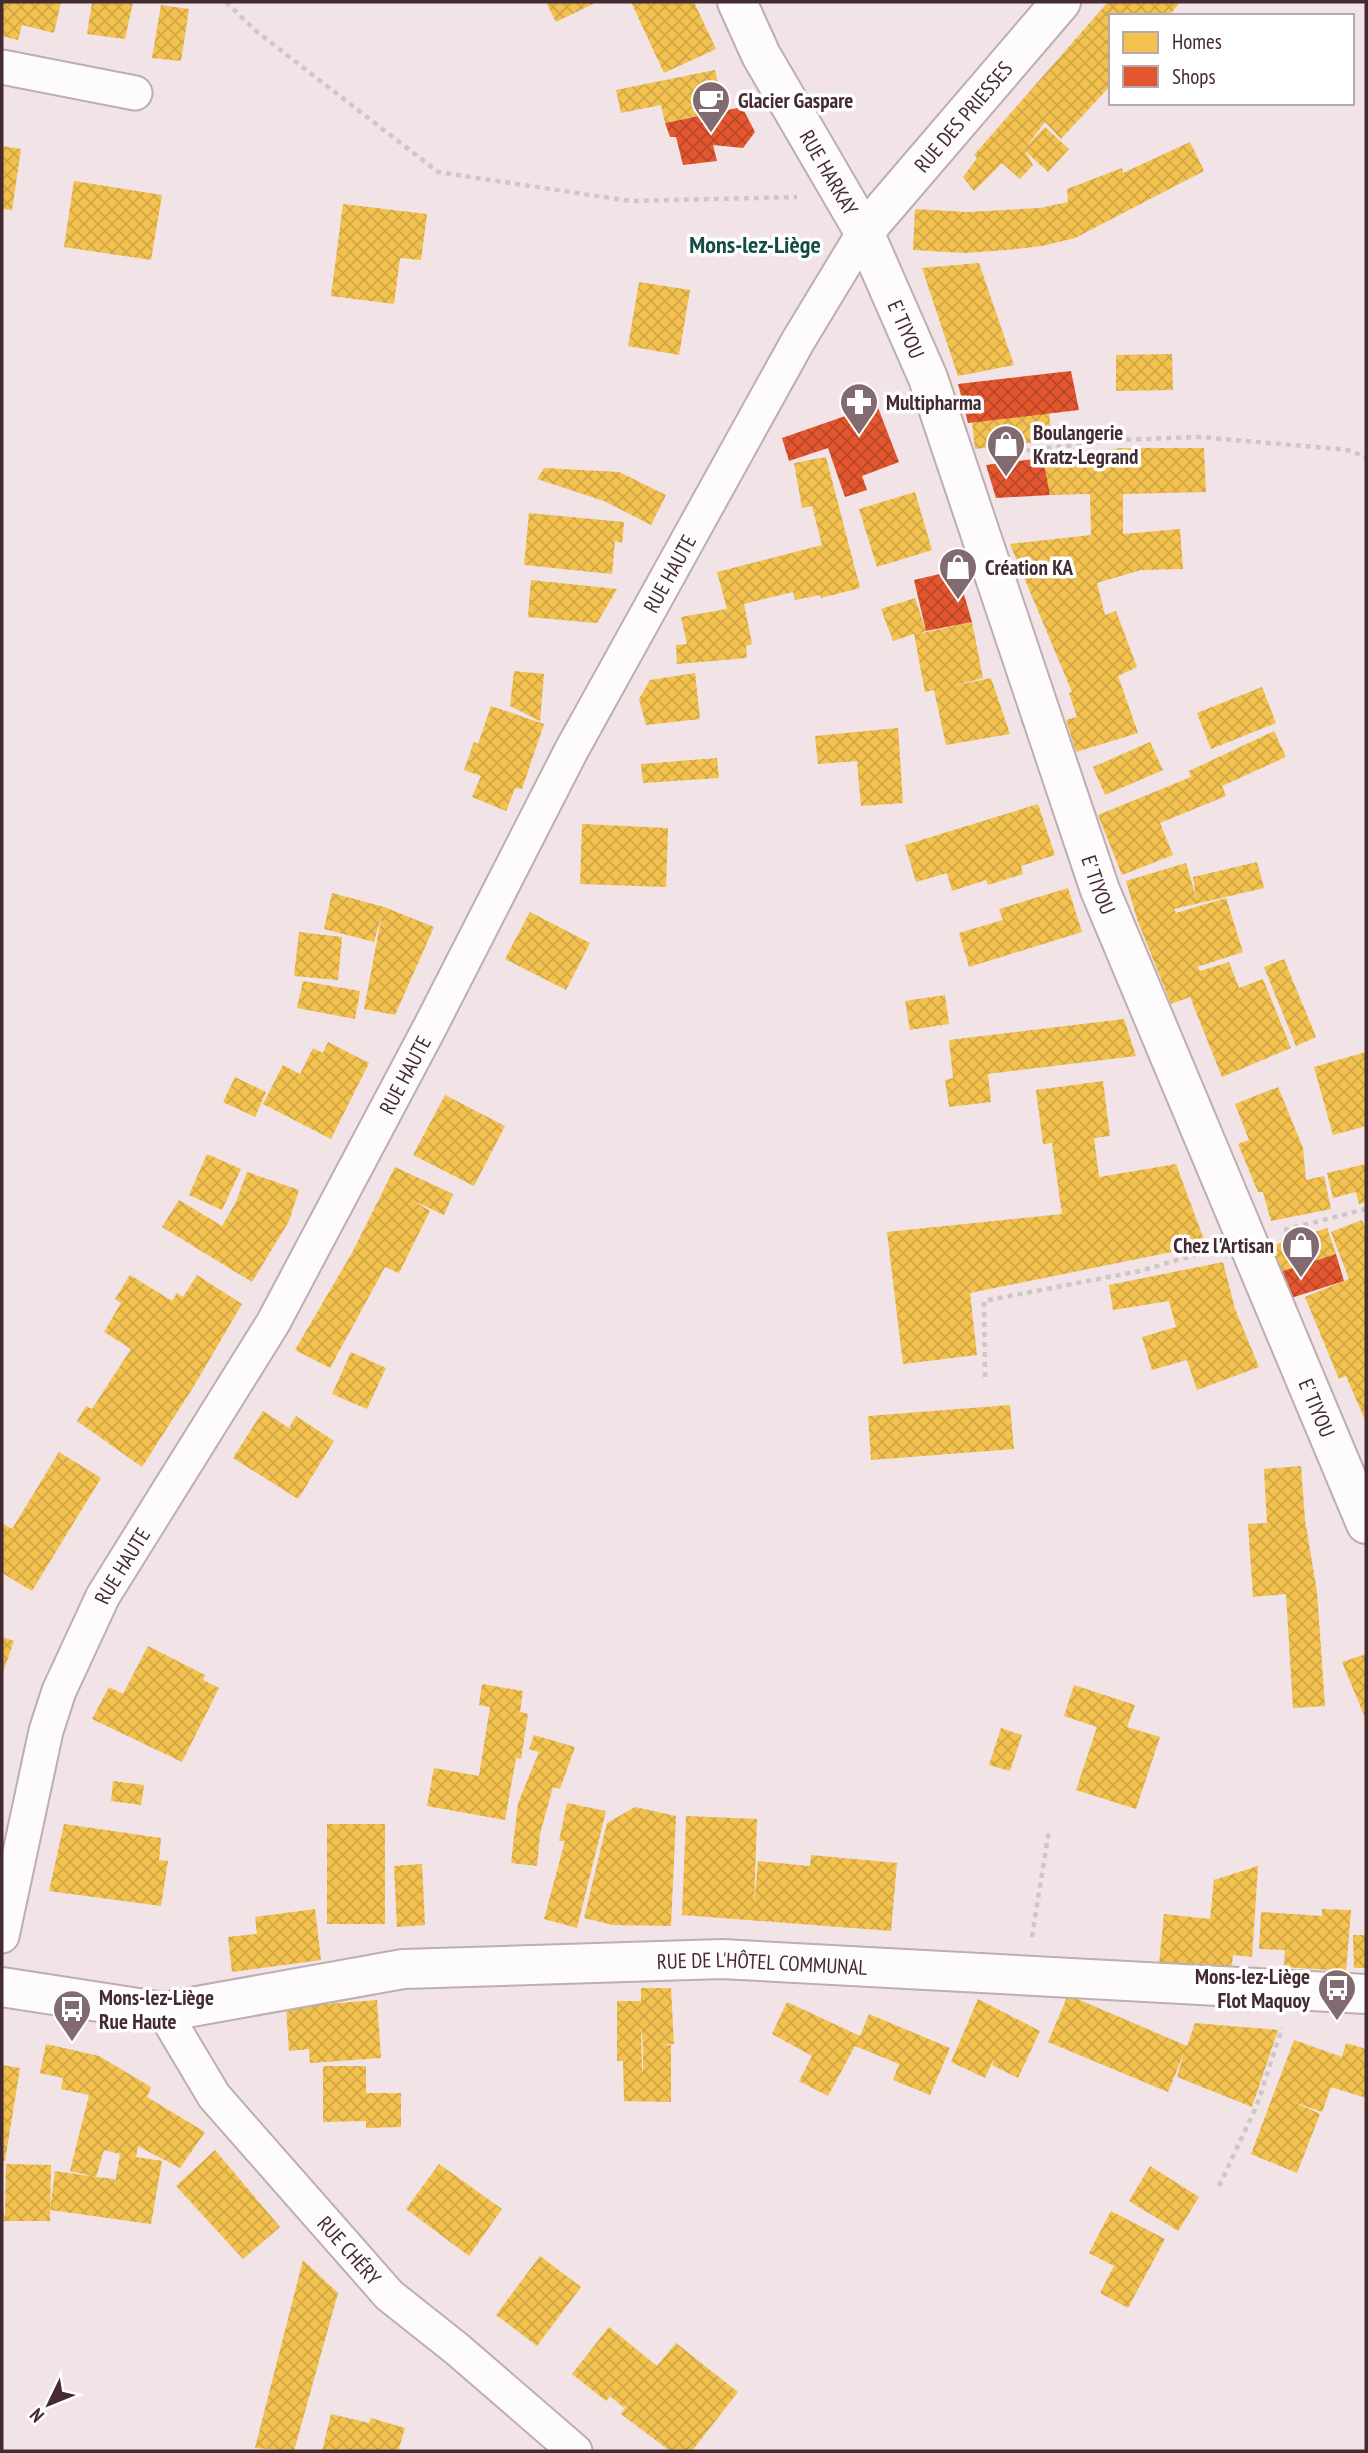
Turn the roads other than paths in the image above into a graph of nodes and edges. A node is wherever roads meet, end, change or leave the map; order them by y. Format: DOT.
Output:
graph roads {
  1 [pos="737,2"];
  2 [pos="1061,2"];
  3 [pos="2,66"];
  4 [pos="135,93"];
  5 [pos="864,232"];
  6 [pos="1366,1524"];
  7 [pos="2,1936"];
  8 [pos="2,1987"];
  9 [pos="1366,1994"];
  10 [pos="163,2012"];
  11 [pos="575,2451"];
  1 -- 5 [label="street, RUE HARKAY"];
  2 -- 5 [label="street, RUE DES PRIESSES"];
  3 -- 4 [label="street"];
  5 -- 6 [label="street, E' TIYOU"];
  5 -- 7 [label="street, RUE HAUTE"];
  8 -- 10 [label="street, RUE DE L'HÔTEL COMMUNAL"];
  9 -- 10 [label="street, RUE DE L'HÔTEL COMMUNAL"];
  10 -- 11 [label="street, RUE CHÉRY"];
}
